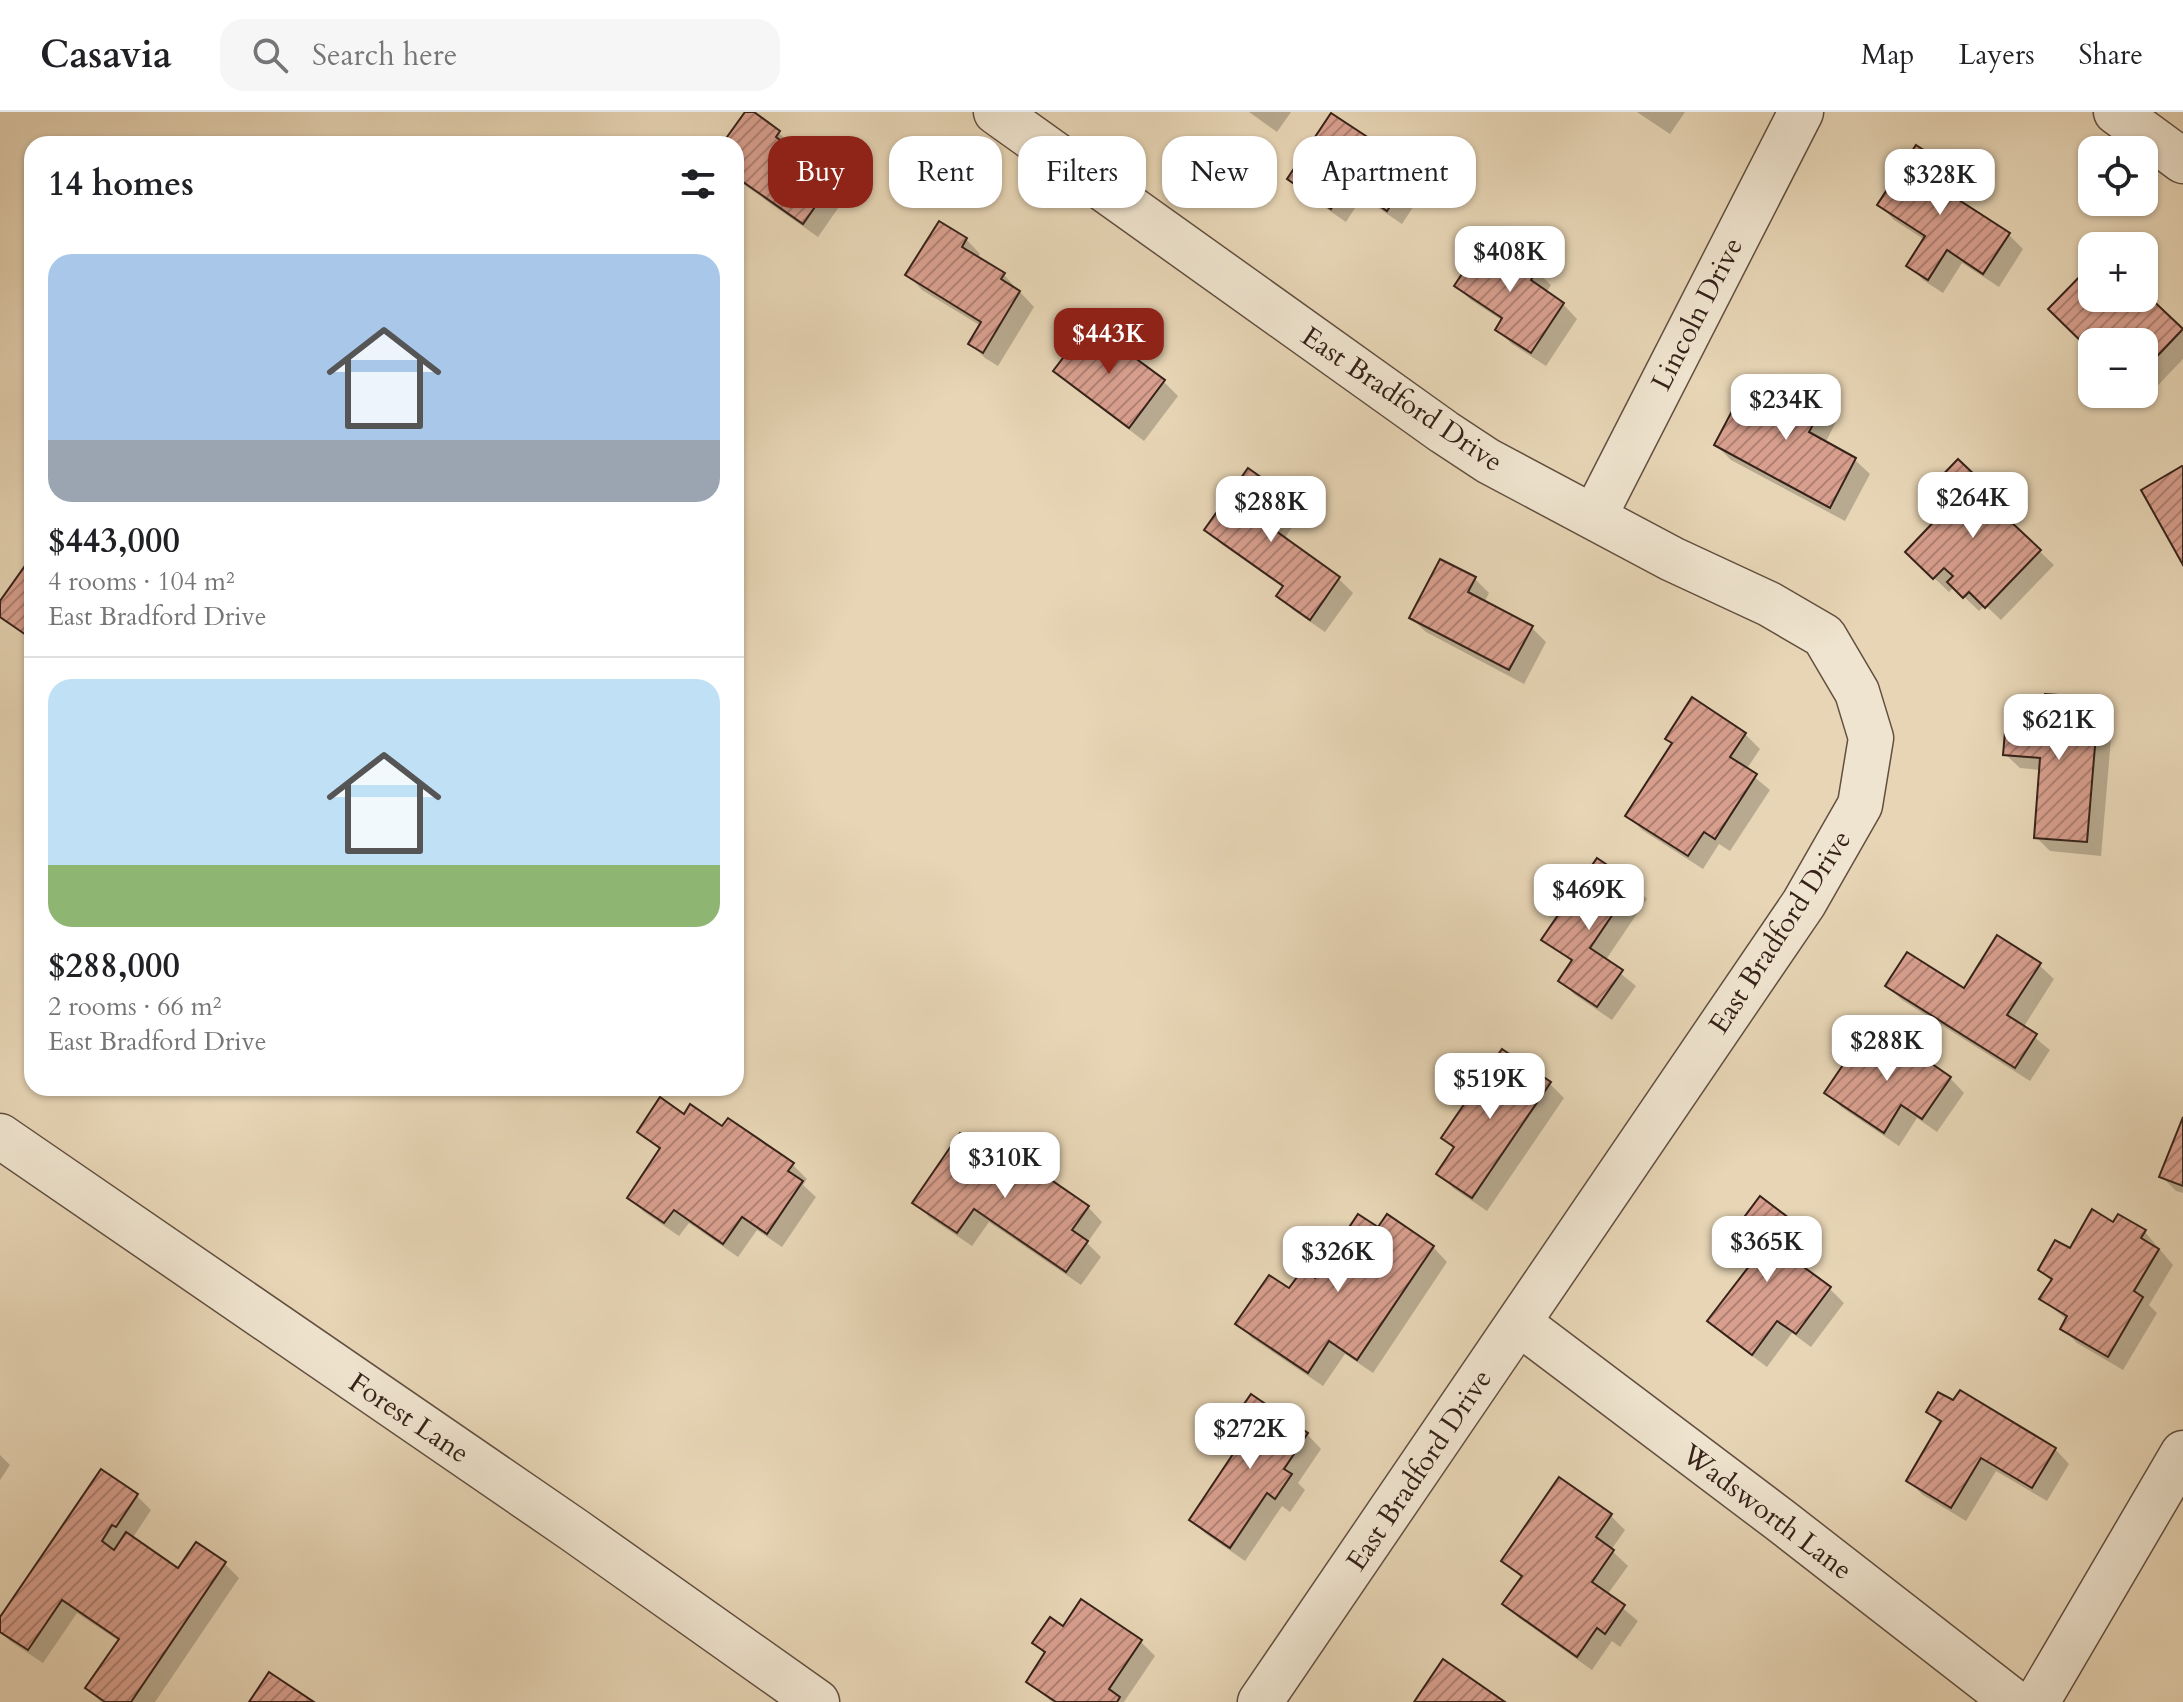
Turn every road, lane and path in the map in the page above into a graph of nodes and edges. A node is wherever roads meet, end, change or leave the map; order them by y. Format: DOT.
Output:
graph roads {
  1 [pos="996,112"];
  2 [pos="1801,112"];
  3 [pos="2116,112"];
  4 [pos="2183,161"];
  5 [pos="1594,517"];
  6 [pos="0,1136"];
  7 [pos="1519,1323"];
  8 [pos="2183,1453"];
  9 [pos="817,1702"];
  10 [pos="1260,1702"];
  11 [pos="2014,1702"];
  12 [pos="2037,1702"];
  1 -- 5 [label="street, East Bradford Drive"];
  2 -- 5 [label="street, Lincoln Drive"];
  3 -- 4 [label="street"];
  5 -- 7 [label="street, East Bradford Drive"];
  6 -- 9 [label="street, Forest Lane"];
  7 -- 10 [label="street, East Bradford Drive"];
  7 -- 11 [label="street, Wadsworth Lane"];
  8 -- 12 [label="street"];
}
